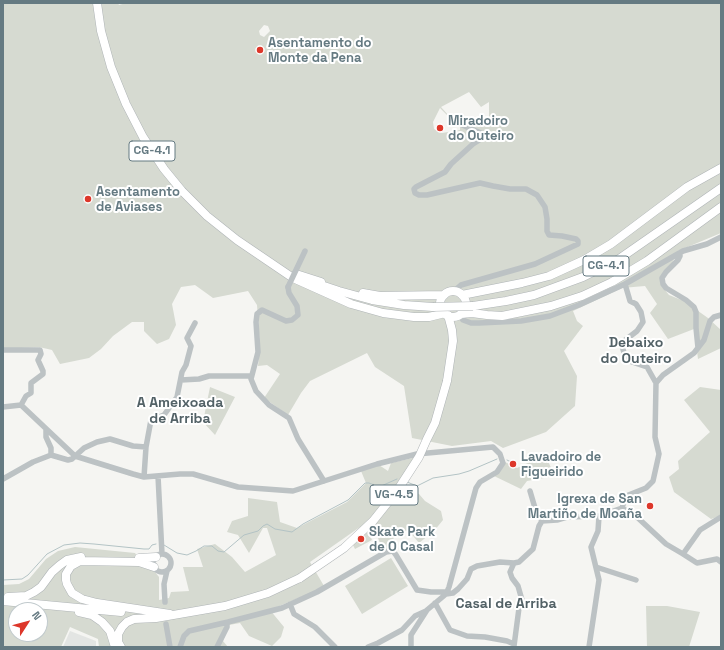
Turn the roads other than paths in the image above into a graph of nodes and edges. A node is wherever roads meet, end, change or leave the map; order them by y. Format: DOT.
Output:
graph roads {
  1 [pos="97,3"];
  2 [pos="460,124"];
  3 [pos="721,168"];
  4 [pos="721,188"];
  5 [pos="721,207"];
  6 [pos="721,237"];
  7 [pos="305,251"];
  8 [pos="680,253"];
  9 [pos="267,260"];
  10 [pos="296,274"];
  11 [pos="625,284"];
  12 [pos="458,293"];
  13 [pos="444,294"];
  14 [pos="453,315"];
  15 [pos="721,315"];
  16 [pos="195,323"];
  17 [pos="698,348"];
  18 [pos="3,350"];
  19 [pos="251,376"];
  20 [pos="181,380"];
  21 [pos="656,383"];
  22 [pos="21,405"];
  23 [pos="3,406"];
  24 [pos="46,430"];
  25 [pos="146,447"];
  26 [pos="51,455"];
  27 [pos="75,456"];
  28 [pos="158,476"];
  29 [pos="144,477"];
  30 [pos="3,479"];
  31 [pos="324,481"];
  32 [pos="530,491"];
  33 [pos="622,508"];
  34 [pos="600,516"];
  35 [pos="721,517"];
  36 [pos="542,521"];
  37 [pos="683,554"];
  38 [pos="159,556"];
  39 [pos="721,562"];
  40 [pos="514,564"];
  41 [pos="596,567"];
  42 [pos="156,569"];
  43 [pos="166,571"];
  44 [pos="636,580"];
  45 [pos="164,584"];
  46 [pos="445,595"];
  47 [pos="3,596"];
  48 [pos="3,601"];
  49 [pos="14,602"];
  50 [pos="165,602"];
  51 [pos="435,603"];
  52 [pos="290,604"];
  53 [pos="48,605"];
  54 [pos="48,605"];
  55 [pos="427,610"];
  56 [pos="188,613"];
  57 [pos="170,614"];
  58 [pos="227,623"];
  59 [pos="166,624"];
  60 [pos="169,646"];
  61 [pos="514,646"];
  62 [pos="115,647"];
  63 [pos="121,647"];
  64 [pos="180,647"];
  65 [pos="217,647"];
  66 [pos="335,647"];
  67 [pos="368,647"];
  68 [pos="411,647"];
  69 [pos="589,647"];
  1 -- 9 [label="highway, CG-4.1"];
  2 -- 12 [label="street"];
  3 -- 12 [label="highway"];
  4 -- 10 [label="highway, CG-4.1, bridge"];
  5 -- 14 [label="highway"];
  6 -- 8 [label="street"];
  7 -- 19 [label="street, bridge"];
  8 -- 11 [label="street"];
  8 -- 17 [label="street"];
  9 -- 10 [label="highway, CG-4.1"];
  9 -- 14 [label="highway"];
  10 -- 13 [label="highway"];
  11 -- 14 [label="street"];
  11 -- 21 [label="street"];
  12 -- 13 [label="highway"];
  12 -- 14 [label="highway"];
  13 -- 14 [label="highway"];
  14 -- 56 [label="highway, VG-4.5, bridge"];
  15 -- 17 [label="street"];
  16 -- 20 [label="street"];
  17 -- 21 [label="street"];
  18 -- 22 [label="street"];
  19 -- 20 [label="street"];
  19 -- 31 [label="street"];
  20 -- 25 [label="street"];
  21 -- 33 [label="street"];
  22 -- 23 [label="street"];
  22 -- 24 [label="street"];
  24 -- 26 [label="street"];
  24 -- 27 [label="street"];
  25 -- 27 [label="street"];
  25 -- 29 [label="street"];
  26 -- 27 [label="street"];
  26 -- 30 [label="street"];
  27 -- 29 [label="street"];
  28 -- 29 [label="street"];
  28 -- 31 [label="street"];
  28 -- 38 [label="street"];
  31 -- 46 [label="street"];
  32 -- 36 [label="street"];
  33 -- 34 [label="street"];
  33 -- 37 [label="street"];
  34 -- 36 [label="street"];
  34 -- 41 [label="street"];
  35 -- 37 [label="street"];
  36 -- 40 [label="street"];
  37 -- 39 [label="street"];
  38 -- 42 [label="street"];
  38 -- 43 [label="street"];
  38 -- 47 [label="highway"];
  40 -- 46 [label="street"];
  40 -- 61 [label="street"];
  41 -- 44 [label="street"];
  41 -- 69 [label="street"];
  42 -- 43 [label="street"];
  42 -- 45 [label="street"];
  42 -- 57 [label="highway"];
  43 -- 45 [label="street"];
  45 -- 50 [label="street"];
  46 -- 51 [label="street"];
  46 -- 52 [label="street"];
  48 -- 49 [label="highway, VG-4.5"];
  51 -- 55 [label="street"];
  51 -- 61 [label="street"];
  52 -- 58 [label="street"];
  52 -- 66 [label="street"];
  53 -- 57 [label="highway, VG-4.5"];
  54 -- 62 [label="highway"];
  55 -- 67 [label="street"];
  55 -- 68 [label="street"];
  56 -- 57 [label="highway, VG-4.5"];
  56 -- 63 [label="highway"];
  58 -- 64 [label="street"];
  58 -- 65 [label="street"];
  59 -- 60 [label="street"];
}
